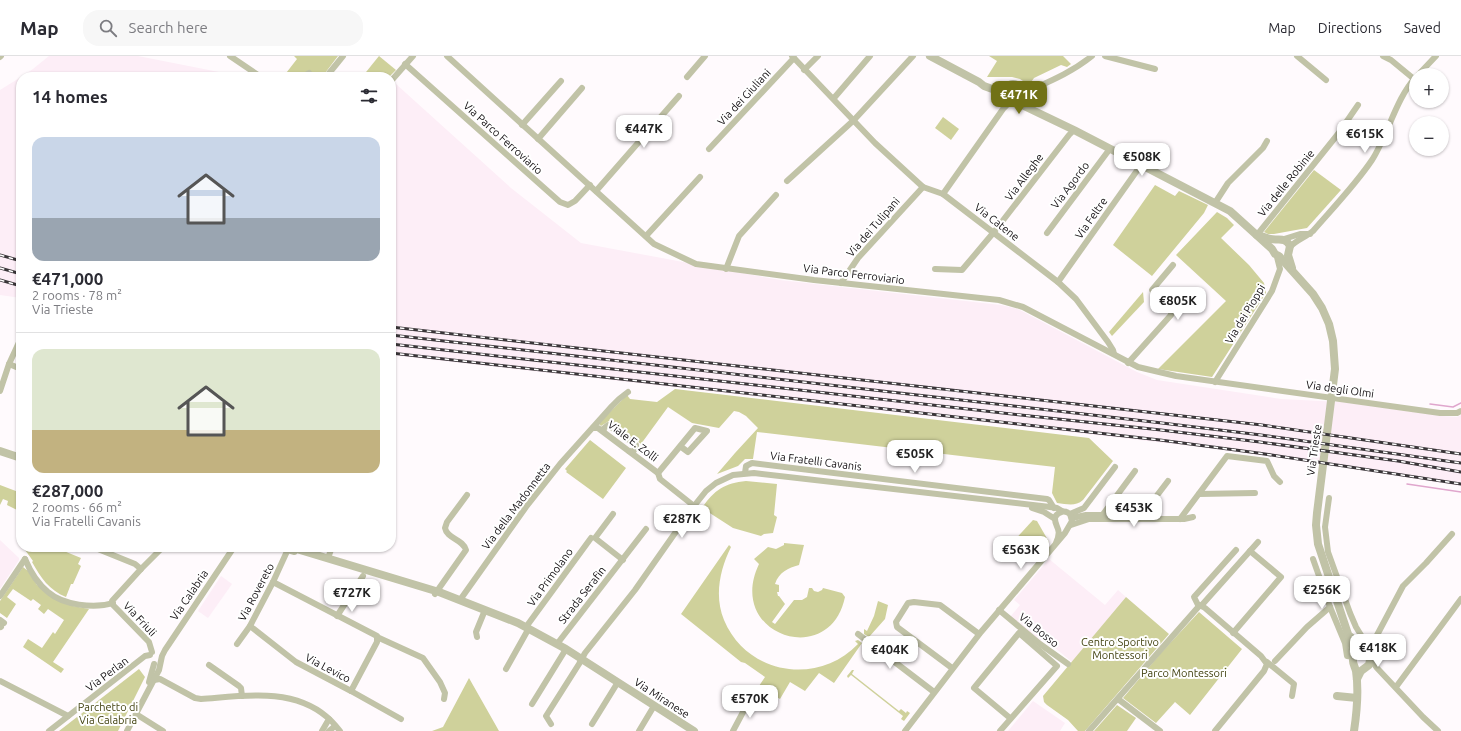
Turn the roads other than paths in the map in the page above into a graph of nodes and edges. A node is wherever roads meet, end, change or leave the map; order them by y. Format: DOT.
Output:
graph roads {
  1 [pos="230,56"];
  2 [pos="243,56"];
  3 [pos="343,56"];
  4 [pos="414,56"];
  5 [pos="447,56"];
  6 [pos="705,56"];
  7 [pos="818,56"];
  8 [pos="870,56"];
  9 [pos="913,56"];
  10 [pos="930,56"];
  11 [pos="1092,56"];
  12 [pos="1105,56"];
  13 [pos="1297,56"];
  14 [pos="1383,56"];
  15 [pos="1436,56"];
  16 [pos="793,57"];
  17 [pos="239,62"];
  18 [pos="405,64"];
  19 [pos="1425,68"];
  20 [pos="1155,69"];
  21 [pos="804,70"];
  22 [pos="253,72"];
  23 [pos="330,72"];
  24 [pos="1409,72"];
  25 [pos="396,75"];
  26 [pos="687,77"];
  27 [pos="561,80"];
  28 [pos="1326,80"];
  29 [pos="1409,84"];
  30 [pos="582,88"];
  31 [pos="1015,94"];
  32 [pos="679,96"];
  33 [pos="834,98"];
  34 [pos="1358,105"];
  35 [pos="854,120"];
  36 [pos="522,125"];
  37 [pos="1074,130"];
  38 [pos="538,139"];
  39 [pos="1267,141"];
  40 [pos="709,149"];
  41 [pos="1109,150"];
  42 [pos="1141,165"];
  43 [pos="700,177"];
  44 [pos="787,181"];
  45 [pos="590,185"];
  46 [pos="923,187"];
  47 [pos="596,191"];
  48 [pos="943,194"];
  49 [pos="776,195"];
  50 [pos="1215,203"];
  51 [pos="994,232"];
  52 [pos="1046,233"];
  53 [pos="1310,234"];
  54 [pos="1257,235"];
  55 [pos="646,236"];
  56 [pos="1280,239"];
  57 [pos="1289,250"];
  58 [pos="1276,253"];
  59 [pos="1173,265"];
  60 [pos="726,269"];
  61 [pos="935,269"];
  62 [pos="1292,271"];
  63 [pos="1058,282"];
  64 [pos="841,283"];
  65 [pos="16,349"];
  66 [pos="1114,354"];
  67 [pos="1128,363"];
  68 [pos="9,364"];
  69 [pos="16,367"];
  70 [pos="1215,382"];
  71 [pos="0,391"];
  72 [pos="628,392"];
  73 [pos="1461,411"];
  74 [pos="593,428"];
  75 [pos="604,432"];
  76 [pos="680,446"];
  77 [pos="0,451"];
  78 [pos="629,451"];
  79 [pos="16,456"];
  80 [pos="762,464"];
  81 [pos="1115,467"];
  82 [pos="1134,471"];
  83 [pos="658,473"];
  84 [pos="745,473"];
  85 [pos="754,473"];
  86 [pos="1168,481"];
  87 [pos="1280,482"];
  88 [pos="1255,493"];
  89 [pos="1199,494"];
  90 [pos="467,495"];
  91 [pos="1329,498"];
  92 [pos="1023,504"];
  93 [pos="694,506"];
  94 [pos="1054,508"];
  95 [pos="1062,511"];
  96 [pos="613,514"];
  97 [pos="1101,517"];
  98 [pos="1141,517"];
  99 [pos="1055,519"];
  100 [pos="1070,521"];
  101 [pos="1059,527"];
  102 [pos="646,530"];
  103 [pos="1452,534"];
  104 [pos="591,538"];
  105 [pos="1056,542"];
  106 [pos="1258,542"];
  107 [pos="1236,550"];
  108 [pos="1250,550"];
  109 [pos="106,552"];
  110 [pos="158,552"];
  111 [pos="231,552"];
  112 [pos="290,552"];
  113 [pos="301,552"];
  114 [pos="330,552"];
  115 [pos="1313,559"];
  116 [pos="623,560"];
  117 [pos="327,561"];
  118 [pos="351,568"];
  119 [pos="141,569"];
  120 [pos="364,575"];
  121 [pos="385,575"];
  122 [pos="273,582"];
  123 [pos="436,593"];
  124 [pos="0,596"];
  125 [pos="456,599"];
  126 [pos="1461,599"];
  127 [pos="113,603"];
  128 [pos="1200,606"];
  129 [pos="1330,607"];
  130 [pos="485,610"];
  131 [pos="999,610"];
  132 [pos="337,616"];
  133 [pos="250,626"];
  134 [pos="527,628"];
  135 [pos="1233,633"];
  136 [pos="858,634"];
  137 [pos="979,634"];
  138 [pos="375,635"];
  139 [pos="1349,635"];
  140 [pos="477,637"];
  141 [pos="237,644"];
  142 [pos="557,644"];
  143 [pos="566,649"];
  144 [pos="1367,653"];
  145 [pos="162,656"];
  146 [pos="153,659"];
  147 [pos="581,659"];
  148 [pos="1354,659"];
  149 [pos="1275,661"];
  150 [pos="1267,662"];
  151 [pos="1068,664"];
  152 [pos="208,665"];
  153 [pos="1376,667"];
  154 [pos="952,668"];
  155 [pos="1366,668"];
  156 [pos="506,669"];
  157 [pos="159,670"];
  158 [pos="154,680"];
  159 [pos="1356,680"];
  160 [pos="0,681"];
  161 [pos="618,682"];
  162 [pos="175,686"];
  163 [pos="1396,687"];
  164 [pos="351,691"];
  165 [pos="934,692"];
  166 [pos="242,696"];
  167 [pos="1292,696"];
  168 [pos="1337,696"];
  169 [pos="1357,698"];
  170 [pos="444,699"];
  171 [pos="750,699"];
  172 [pos="1118,699"];
  173 [pos="141,704"];
  174 [pos="532,704"];
  175 [pos="654,706"];
  176 [pos="136,714"];
  177 [pos="68,716"];
  178 [pos="1010,718"];
  179 [pos="329,719"];
  180 [pos="401,719"];
  181 [pos="551,724"];
  182 [pos="592,724"];
  183 [pos="335,726"];
  184 [pos="1157,730"];
  185 [pos="49,731"];
  186 [pos="127,731"];
  187 [pos="163,731"];
  188 [pos="322,731"];
  189 [pos="329,731"];
  190 [pos="340,731"];
  191 [pos="639,731"];
  192 [pos="692,731"];
  193 [pos="733,731"];
  194 [pos="905,731"];
  195 [pos="1000,731"];
  196 [pos="1089,731"];
  197 [pos="1216,731"];
  198 [pos="1354,731"];
  199 [pos="1438,731"];
  1 -- 17 [label="street"];
  2 -- 17 [label="street"];
  3 -- 23 [label="street"];
  4 -- 18 [label="street"];
  5 -- 36 [label="street, Via Parco Ferroviario"];
  6 -- 26 [label="street"];
  7 -- 21 [label="street"];
  8 -- 33 [label="street"];
  9 -- 35 [label="street"];
  10 -- 31 [label="street"];
  11 -- 31 [label="street"];
  12 -- 20 [label="street"];
  13 -- 28 [label="street"];
  14 -- 24 [label="street"];
  15 -- 19 [label="street"];
  16 -- 21 [label="street, Via Catene"];
  16 -- 40 [label="street, Via dei Giuliani"];
  17 -- 22 [label="street"];
  18 -- 25 [label="street"];
  18 -- 45 [label="street, Via Parco Ferroviario"];
  21 -- 33 [label="street, Via Catene"];
  27 -- 36 [label="street, Via Parco Ferroviario"];
  29 -- 53 [label="street"];
  30 -- 38 [label="street, Via Parco Ferroviario"];
  31 -- 37 [label="street, Via Trieste"];
  31 -- 48 [label="street"];
  32 -- 47 [label="street"];
  33 -- 35 [label="street, Via Catene"];
  34 -- 54 [label="street, Via delle Robinie"];
  35 -- 44 [label="street"];
  35 -- 46 [label="street, Via Catene"];
  36 -- 38 [label="street, Via Parco Ferroviario"];
  37 -- 41 [label="street, Via Trieste"];
  37 -- 51 [label="street, Via Alleghe"];
  38 -- 45 [label="street, Via Parco Ferroviario"];
  39 -- 50 [label="street"];
  41 -- 42 [label="street, Via Trieste"];
  41 -- 52 [label="street, Via Agordo"];
  42 -- 50 [label="street, Via Trieste"];
  42 -- 63 [label="street, Via Feltre"];
  43 -- 55 [label="street"];
  45 -- 47 [label="street, Via Parco Ferroviario"];
  46 -- 48 [label="street, Via Catene"];
  46 -- 64 [label="street, Via dei Tulipani"];
  47 -- 55 [label="street, Via Parco Ferroviario"];
  48 -- 51 [label="street, Via Catene"];
  49 -- 60 [label="street"];
  50 -- 54 [label="street, Via Trieste"];
  51 -- 61 [label="street, Via Alleghe"];
  51 -- 63 [label="street, Via Catene"];
  53 -- 56 [label="street"];
  53 -- 57 [label="street"];
  54 -- 56 [label="street, Via Trieste"];
  54 -- 58 [label="street, Via Trieste"];
  55 -- 60 [label="street, Via Parco Ferroviario"];
  56 -- 57 [label="street, Via Trieste"];
  56 -- 58 [label="street"];
  57 -- 58 [label="street"];
  57 -- 62 [label="street, Via Trieste"];
  58 -- 62 [label="street, Via Trieste"];
  58 -- 70 [label="street, Via dei Pioppi"];
  59 -- 67 [label="street"];
  60 -- 64 [label="street, Via Parco Ferroviario"];
  62 -- 139 [label="street, Via Trieste"];
  63 -- 66 [label="street, Via Catene"];
  64 -- 66 [label="street, Via Parco Ferroviario"];
  65 -- 68 [label="street"];
  66 -- 67 [label="street, Via Parco Ferroviario"];
  67 -- 70 [label="street, Via Parco Ferroviario"];
  68 -- 69 [label="street"];
  68 -- 71 [label="street"];
  70 -- 73 [label="street, Via degli Olmi"];
  72 -- 74 [label="street, Via della Madonnetta"];
  74 -- 75 [label="street, Viale E. Zolli"];
  74 -- 125 [label="street, Via della Madonnetta"];
  75 -- 78 [label="street, Viale E. Zolli"];
  75 -- 78 [label="street"];
  76 -- 83 [label="street"];
  77 -- 79 [label="street"];
  78 -- 83 [label="street, Viale E. Zolli"];
  80 -- 84 [label="street, Via Fratelli Cavanis"];
  80 -- 85 [label="street, Via Fratelli Cavanis"];
  80 -- 94 [label="street, Via Fratelli Cavanis"];
  81 -- 100 [label="street"];
  82 -- 97 [label="street"];
  83 -- 93 [label="street, Viale E. Zolli"];
  84 -- 85 [label="street, Via Fratelli Cavanis"];
  84 -- 93 [label="street, Via Fratelli Cavanis"];
  85 -- 92 [label="street, Via Fratelli Cavanis"];
  86 -- 98 [label="street"];
  87 -- 89 [label="street"];
  88 -- 89 [label="street"];
  89 -- 98 [label="street"];
  90 -- 123 [label="street"];
  91 -- 144 [label="street"];
  92 -- 94 [label="street, Via Fratelli Cavanis"];
  92 -- 99 [label="street, Via Fratelli Cavanis"];
  93 -- 147 [label="street, Via Fratelli Cavanis"];
  94 -- 95 [label="street, Via Fratelli Cavanis"];
  95 -- 99 [label="street"];
  95 -- 100 [label="street"];
  96 -- 116 [label="street"];
  97 -- 98 [label="street"];
  97 -- 100 [label="street"];
  99 -- 101 [label="street"];
  100 -- 101 [label="street"];
  100 -- 105 [label="street"];
  101 -- 105 [label="street"];
  102 -- 116 [label="street, Strada Serafin"];
  103 -- 144 [label="street"];
  104 -- 134 [label="street, Via Primolano"];
  105 -- 131 [label="street"];
  106 -- 108 [label="street"];
  107 -- 128 [label="street"];
  108 -- 128 [label="street"];
  108 -- 135 [label="street"];
  109 -- 119 [label="street"];
  110 -- 119 [label="street, Via Friuli"];
  111 -- 145 [label="street, Via Calabria"];
  112 -- 122 [label="street, Via Rovereto"];
  113 -- 117 [label="street, Via Miranese"];
  114 -- 117 [label="street"];
  115 -- 129 [label="street"];
  116 -- 142 [label="street, Strada Serafin"];
  117 -- 118 [label="street, Via Miranese"];
  118 -- 120 [label="street"];
  118 -- 121 [label="street, Via Miranese"];
  119 -- 127 [label="street, Via Friuli"];
  120 -- 121 [label="street"];
  120 -- 123 [label="street, Via Miranese"];
  120 -- 132 [label="street"];
  121 -- 123 [label="street, Via Miranese"];
  122 -- 132 [label="street"];
  122 -- 133 [label="street, Via Rovereto"];
  123 -- 125 [label="street, Via Miranese"];
  124 -- 127 [label="street"];
  125 -- 130 [label="street, Via Miranese"];
  126 -- 163 [label="street"];
  127 -- 146 [label="street, Via Friuli"];
  128 -- 135 [label="street"];
  128 -- 172 [label="street"];
  129 -- 148 [label="street"];
  129 -- 149 [label="street"];
  130 -- 134 [label="street, Via Miranese"];
  130 -- 140 [label="street"];
  131 -- 137 [label="street"];
  131 -- 151 [label="street, Via Bosso"];
  132 -- 138 [label="street"];
  133 -- 141 [label="street, Via Rovereto"];
  133 -- 164 [label="street, Via Levico"];
  134 -- 142 [label="street, Via Miranese"];
  134 -- 156 [label="street"];
  135 -- 150 [label="street"];
  136 -- 165 [label="street"];
  137 -- 154 [label="street"];
  137 -- 154 [label="street"];
  138 -- 164 [label="street"];
  138 -- 170 [label="street"];
  139 -- 144 [label="street, Via Trieste"];
  139 -- 148 [label="street, Via Trieste"];
  142 -- 143 [label="street, Via Miranese"];
  143 -- 147 [label="street, Via Miranese"];
  143 -- 174 [label="street"];
  144 -- 148 [label="street"];
  144 -- 153 [label="street"];
  144 -- 155 [label="street"];
  145 -- 146 [label="street, Via Calabria"];
  145 -- 146 [label="street"];
  146 -- 157 [label="street, Via Calabria"];
  146 -- 173 [label="street, Via Calabria"];
  146 -- 177 [label="street, Via Perlan"];
  147 -- 161 [label="street, Via Miranese"];
  147 -- 181 [label="street, Via Fratelli Cavanis"];
  148 -- 155 [label="street"];
  148 -- 159 [label="street, Via Trieste"];
  150 -- 167 [label="street"];
  150 -- 197 [label="street"];
  152 -- 166 [label="street"];
  153 -- 155 [label="street"];
  153 -- 163 [label="street"];
  154 -- 165 [label="street"];
  155 -- 159 [label="street"];
  157 -- 158 [label="street, Via Calabria"];
  157 -- 162 [label="street"];
  158 -- 162 [label="street"];
  158 -- 173 [label="street, Via Calabria"];
  159 -- 169 [label="street, Via Trieste"];
  160 -- 177 [label="street"];
  161 -- 175 [label="street, Via Miranese"];
  161 -- 182 [label="street, Via Miranese"];
  162 -- 166 [label="street"];
  163 -- 199 [label="street"];
  164 -- 180 [label="street, Via Levico"];
  165 -- 194 [label="street"];
  166 -- 179 [label="street"];
  168 -- 169 [label="street"];
  169 -- 198 [label="street, Via Trieste"];
  171 -- 193 [label="street"];
  172 -- 184 [label="street"];
  172 -- 196 [label="street"];
  173 -- 176 [label="street, Via Calabria"];
  175 -- 191 [label="street"];
  175 -- 192 [label="street, Via Miranese"];
  176 -- 186 [label="street, Via Calabria"];
  176 -- 187 [label="street"];
  177 -- 185 [label="street, Via Perlan"];
  178 -- 178 [label="street"];
  178 -- 195 [label="street"];
  179 -- 183 [label="street"];
  179 -- 188 [label="street"];
  183 -- 189 [label="street"];
  183 -- 190 [label="street"];
}
